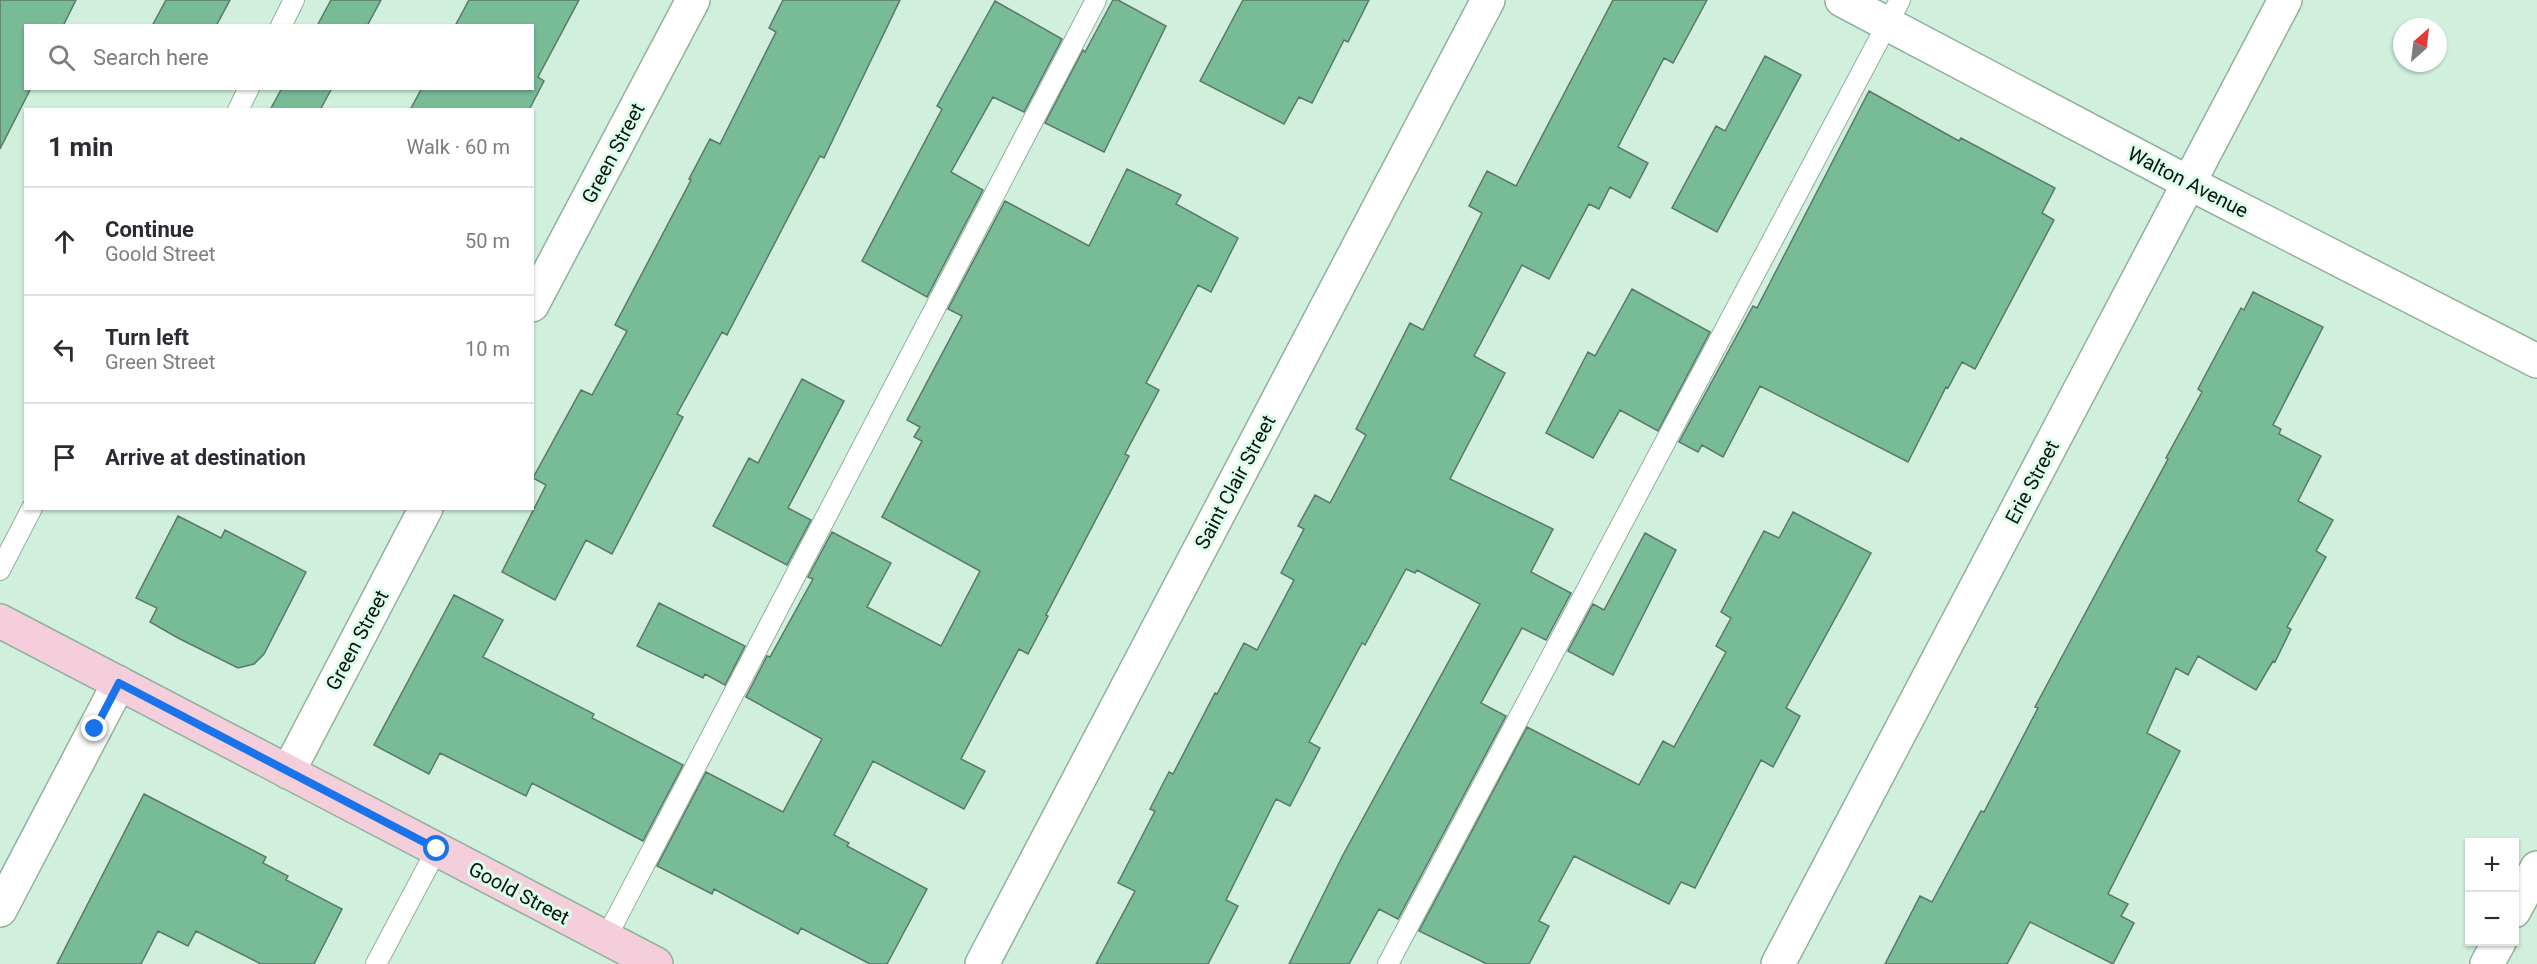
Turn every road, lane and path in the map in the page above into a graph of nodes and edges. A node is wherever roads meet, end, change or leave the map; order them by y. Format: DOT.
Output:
graph roads {
  1 [pos="294,0"];
  2 [pos="693,0"];
  3 [pos="1096,0"];
  4 [pos="1488,0"];
  5 [pos="1842,0"];
  6 [pos="2285,0"];
  7 [pos="1894,12"];
  8 [pos="282,24"];
  9 [pos="248,90"];
  10 [pos="239,108"];
  11 [pos="2189,183"];
  12 [pos="534,301"];
  13 [pos="2537,361"];
  14 [pos="31,510"];
  15 [pos="425,510"];
  16 [pos="0,570"];
  17 [pos="0,621"];
  18 [pos="119,683"];
  19 [pos="288,772"];
  20 [pos="437,849"];
  21 [pos="2537,868"];
  22 [pos="2519,902"];
  23 [pos="0,910"];
  24 [pos="606,938"];
  25 [pos="2497,946"];
  26 [pos="376,964"];
  27 [pos="656,964"];
  28 [pos="982,964"];
  29 [pos="1388,964"];
  30 [pos="1778,964"];
  31 [pos="2487,964"];
  1 -- 8 [label="lane"];
  2 -- 12 [label="street, Green Street"];
  3 -- 24 [label="lane"];
  4 -- 28 [label="street, Saint Clair Street"];
  5 -- 7 [label="street, Walton Avenue"];
  6 -- 11 [label="street, Erie Street"];
  7 -- 11 [label="street, Walton Avenue"];
  7 -- 29 [label="lane"];
  9 -- 10 [label="lane"];
  11 -- 13 [label="street, Walton Avenue"];
  11 -- 30 [label="street, Erie Street"];
  14 -- 16 [label="lane"];
  15 -- 19 [label="street, Green Street"];
  17 -- 18 [label="street, Goold Street"];
  18 -- 19 [label="street, Goold Street"];
  18 -- 23 [label="street"];
  19 -- 20 [label="street, Goold Street"];
  20 -- 24 [label="street, Goold Street"];
  20 -- 26 [label="lane"];
  21 -- 22 [label="street"];
  24 -- 27 [label="street, Goold Street"];
  25 -- 31 [label="street"];
}
